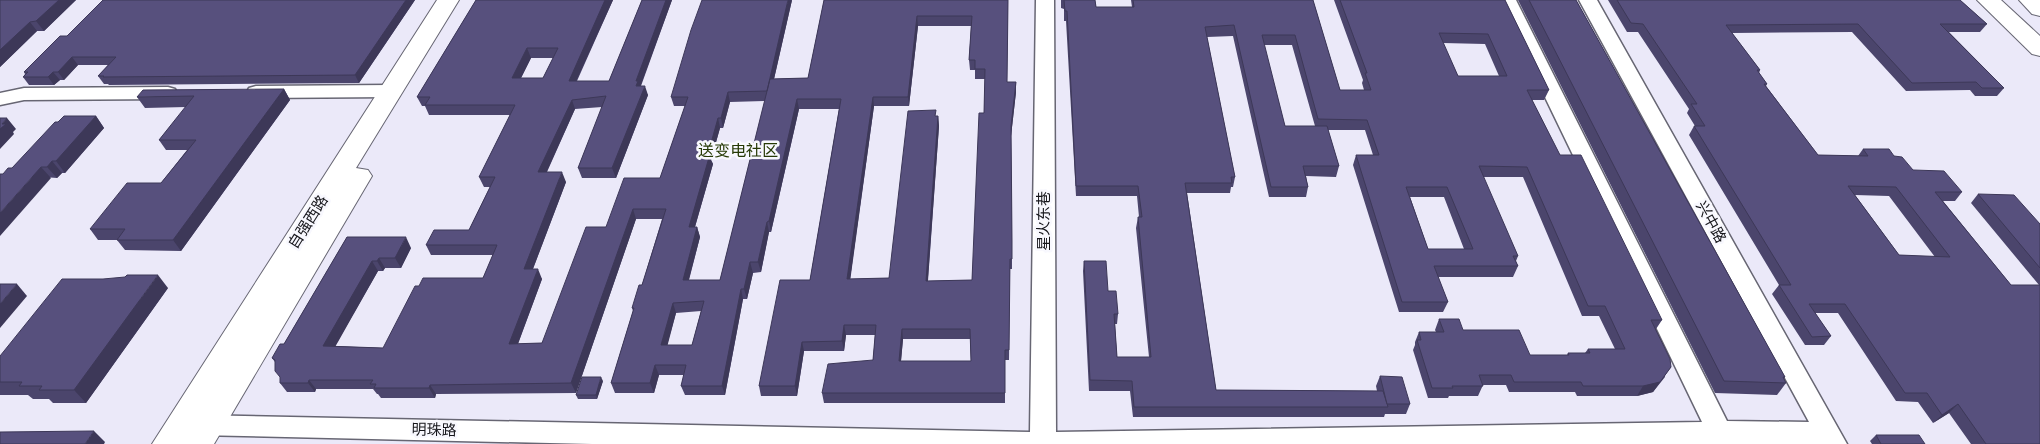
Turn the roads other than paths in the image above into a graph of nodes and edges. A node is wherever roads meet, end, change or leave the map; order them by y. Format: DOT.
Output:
graph roads {
  1 [pos="448,0"];
  2 [pos="466,0"];
  3 [pos="1045,0"];
  4 [pos="1508,0"];
  5 [pos="1588,0"];
  6 [pos="1988,0"];
  7 [pos="2030,0"];
  8 [pos="2040,9"];
  9 [pos="2040,49"];
  10 [pos="391,91"];
  11 [pos="242,92"];
  12 [pos="182,93"];
  13 [pos="0,99"];
  14 [pos="188,435"];
  15 [pos="1722,438"];
  16 [pos="1831,439"];
  17 [pos="1043,443"];
  1 -- 10 [label="main road, 自强西路"];
  2 -- 14 [label="main road, 自强西路"];
  3 -- 17 [label="street, 星火东巷"];
  4 -- 15 [label="street"];
  5 -- 16 [label="street, 兴中路"];
  6 -- 9 [label="main road"];
  7 -- 8 [label="main road"];
  10 -- 11 [label="street"];
  10 -- 14 [label="main road, 自强西路"];
  12 -- 13 [label="street"];
  14 -- 17 [label="street, 明珠路"];
  15 -- 16 [label="street, 明珠路"];
  15 -- 17 [label="street, 明珠路"];
}
